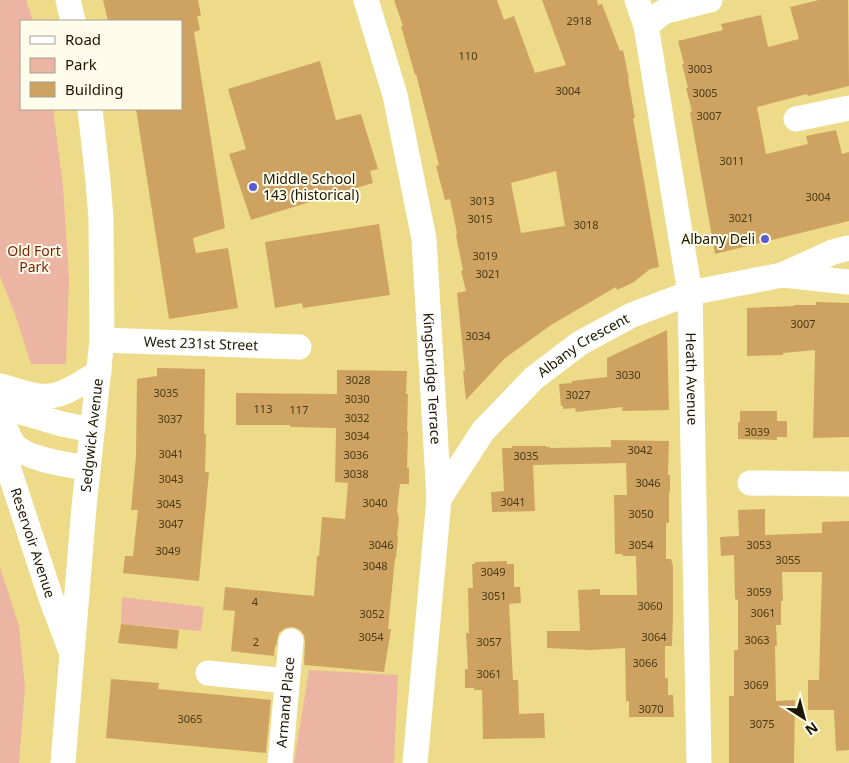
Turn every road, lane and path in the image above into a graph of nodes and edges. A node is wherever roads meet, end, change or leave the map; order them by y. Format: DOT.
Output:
graph roads {
  1 [pos="68,0"];
  2 [pos="366,0"];
  3 [pos="637,0"];
  4 [pos="710,0"];
  5 [pos="73,20"];
  6 [pos="646,26"];
  7 [pos="849,108"];
  8 [pos="90,110"];
  9 [pos="796,119"];
  10 [pos="849,248"];
  11 [pos="782,275"];
  12 [pos="849,282"];
  13 [pos="690,293"];
  14 [pos="102,340"];
  15 [pos="299,347"];
  16 [pos="99,372"];
  17 [pos="0,386"];
  18 [pos="0,406"];
  19 [pos="3,422"];
  20 [pos="92,430"];
  21 [pos="88,468"];
  22 [pos="750,483"];
  23 [pos="849,484"];
  24 [pos="439,499"];
  25 [pos="291,641"];
  26 [pos="71,652"];
  27 [pos="208,673"];
  28 [pos="287,681"];
  29 [pos="68,762"];
  30 [pos="280,763"];
  31 [pos="415,763"];
  32 [pos="699,763"];
  1 -- 5 [label="street"];
  2 -- 24 [label="street, Kingsbridge Terrace"];
  3 -- 6 [label="street, Heath Avenue"];
  4 -- 6 [label="street"];
  6 -- 13 [label="street, Heath Avenue"];
  7 -- 9 [label="street"];
  8 -- 14 [label="street, Sedgwick Avenue"];
  10 -- 11 [label="street, Albany Crescent"];
  11 -- 12 [label="street, Albany Crescent"];
  11 -- 13 [label="street, Albany Crescent"];
  13 -- 24 [label="street, Albany Crescent"];
  13 -- 32 [label="street, Heath Avenue"];
  14 -- 15 [label="street, West 231st Street"];
  14 -- 16 [label="street, Sedgwick Avenue"];
  16 -- 17 [label="street"];
  16 -- 20 [label="street, Sedgwick Avenue"];
  18 -- 20 [label="street"];
  19 -- 21 [label="street, Reservoir Avenue"];
  19 -- 26 [label="street, Reservoir Avenue"];
  20 -- 21 [label="street, Sedgwick Avenue"];
  21 -- 26 [label="street, Sedgwick Avenue"];
  22 -- 23 [label="street"];
  24 -- 31 [label="street, Kingsbridge Terrace"];
  25 -- 28 [label="street, Armand Place"];
  26 -- 29 [label="street, Sedgwick Avenue"];
  27 -- 28 [label="street"];
  28 -- 30 [label="street, Armand Place"];
}
